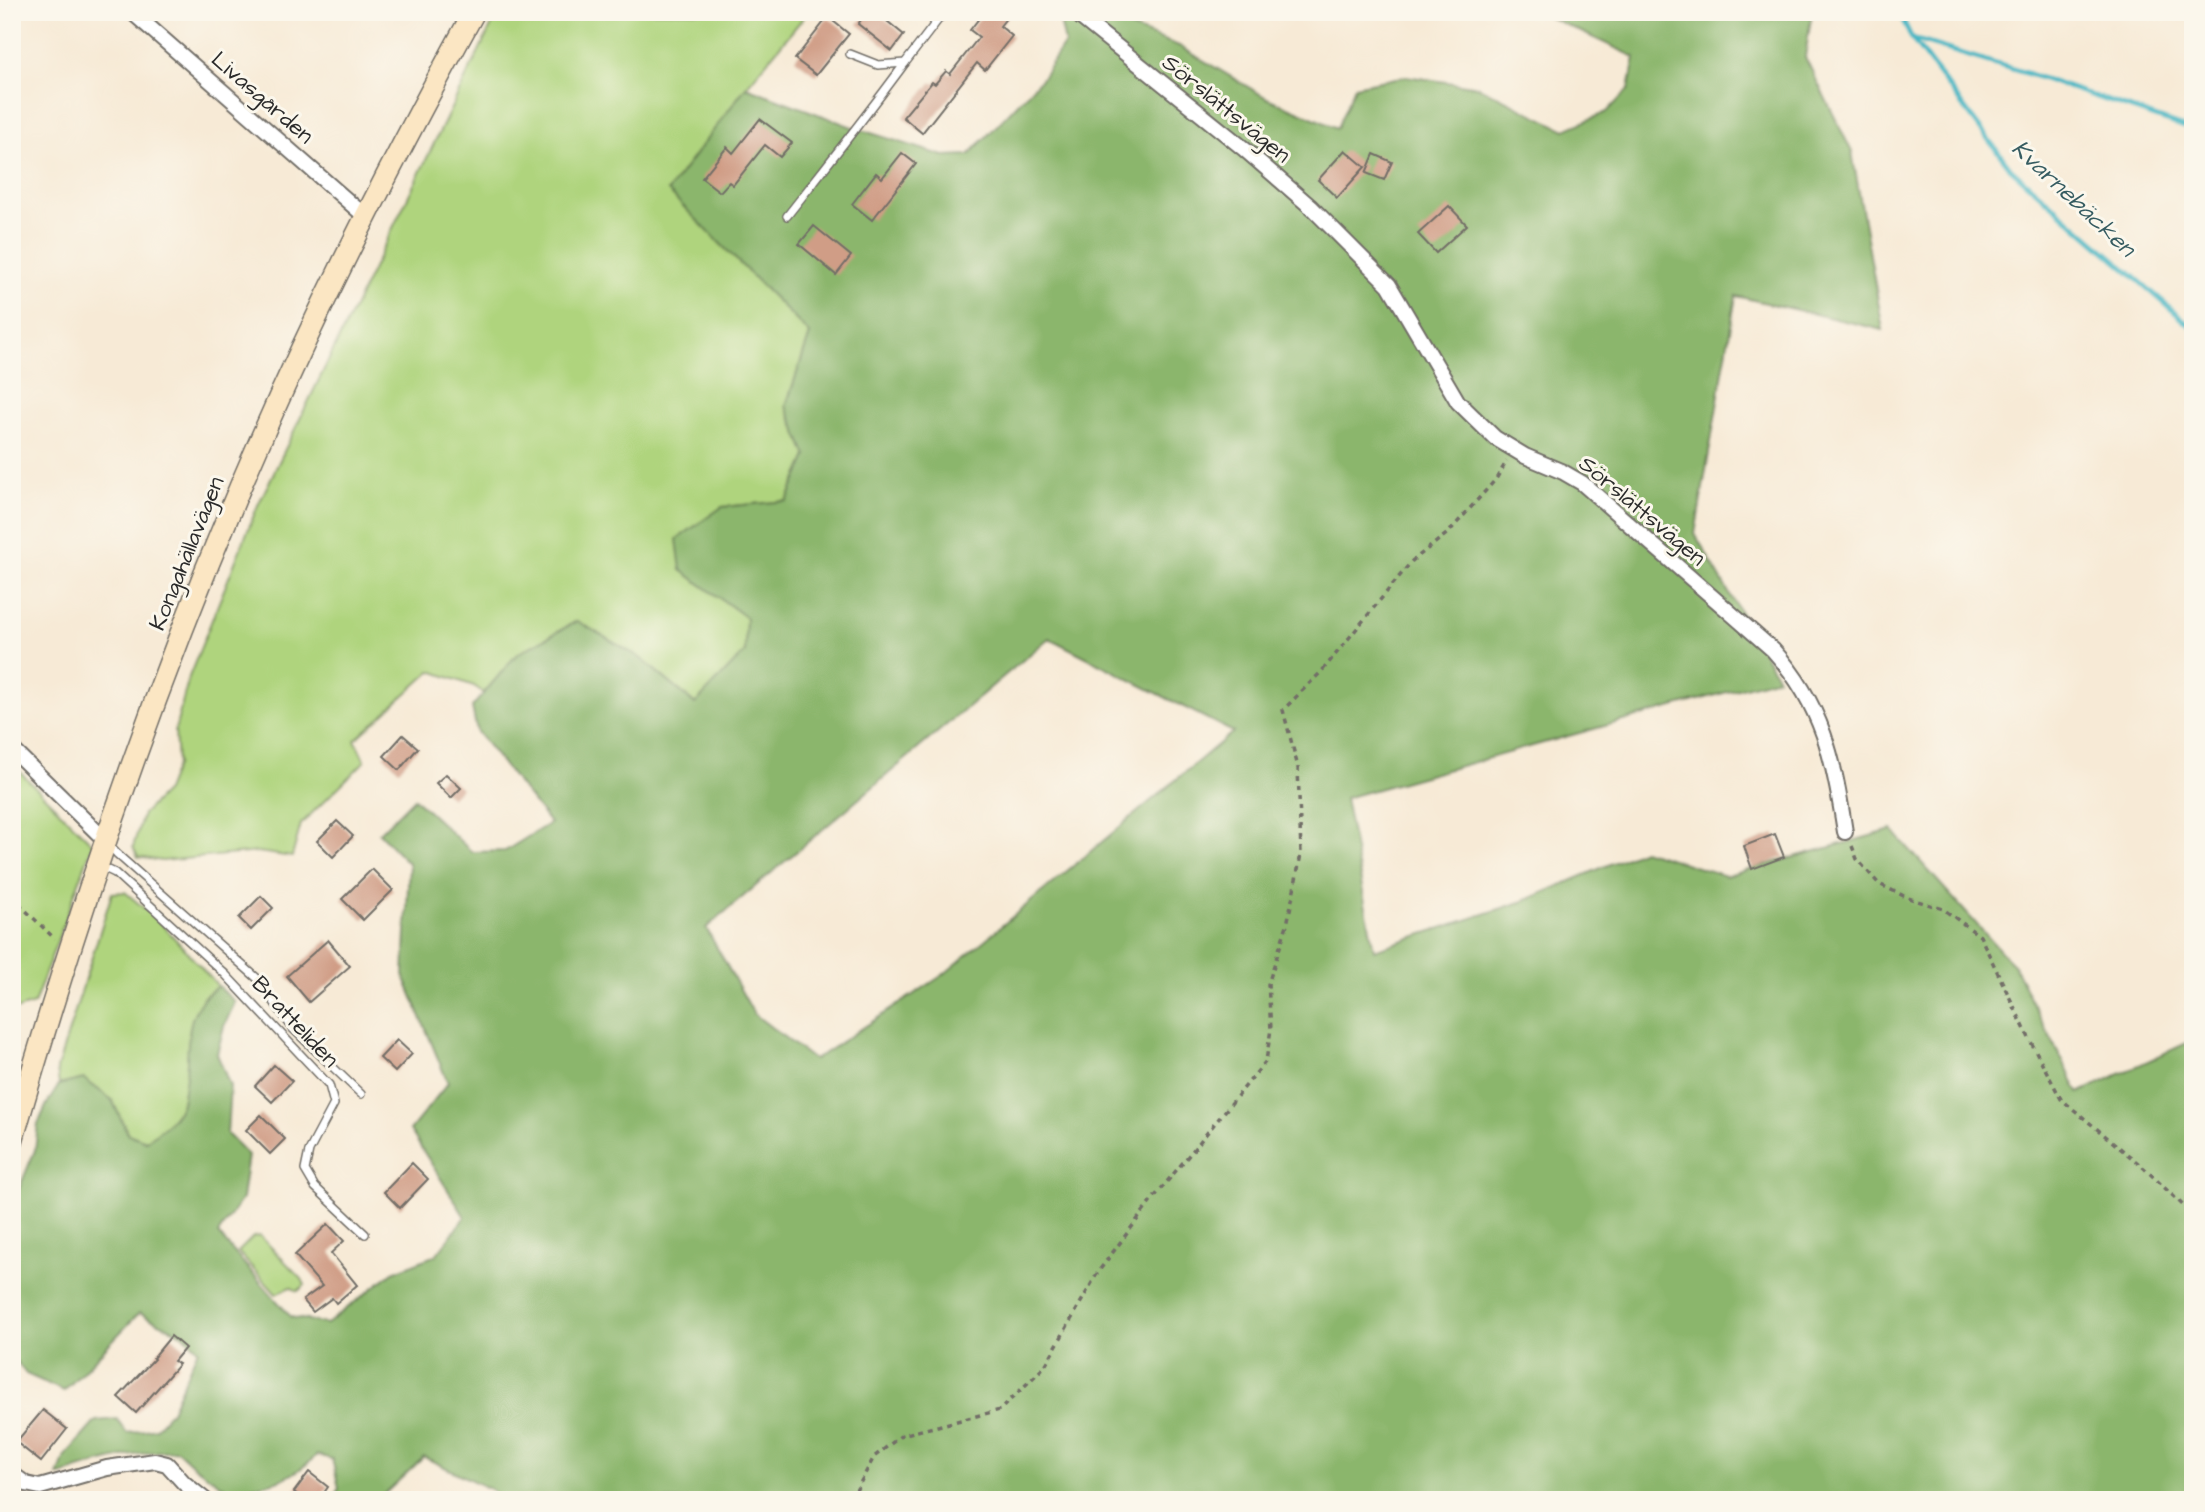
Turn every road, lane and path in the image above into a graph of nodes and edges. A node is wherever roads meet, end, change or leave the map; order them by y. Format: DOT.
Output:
graph roads {
  1 [pos="132,12"];
  2 [pos="474,12"];
  3 [pos="944,12"];
  4 [pos="1074,12"];
  5 [pos="850,54"];
  6 [pos="905,63"];
  7 [pos="366,214"];
  8 [pos="787,216"];
  9 [pos="1514,449"];
  10 [pos="12,749"];
  11 [pos="1846,832"];
  12 [pos="106,841"];
  13 [pos="98,865"];
  14 [pos="12,897"];
  15 [pos="69,953"];
  16 [pos="361,1094"];
  17 [pos="12,1141"];
  18 [pos="2193,1215"];
  19 [pos="365,1234"];
  20 [pos="12,1474"];
  21 [pos="205,1500"];
  22 [pos="851,1500"];
  1 -- 7 [label="street, Livasgården"];
  2 -- 7 [label="main road, Kongahällavägen"];
  3 -- 6 [label="lane"];
  4 -- 9 [label="street, Sörslättsvägen"];
  5 -- 6 [label="lane"];
  6 -- 8 [label="lane"];
  7 -- 12 [label="main road, Kongahällavägen"];
  9 -- 11 [label="street, Sörslättsvägen"];
  9 -- 22 [label="path"];
  10 -- 12 [label="street"];
  11 -- 18 [label="path"];
  12 -- 13 [label="main road, Kongahällavägen"];
  12 -- 16 [label="lane, Bratteliden"];
  13 -- 15 [label="main road, Kongahällavägen"];
  13 -- 19 [label="lane, Bratteliden"];
  14 -- 15 [label="path"];
  15 -- 17 [label="main road, Kongahällavägen"];
  20 -- 21 [label="street"];
}
